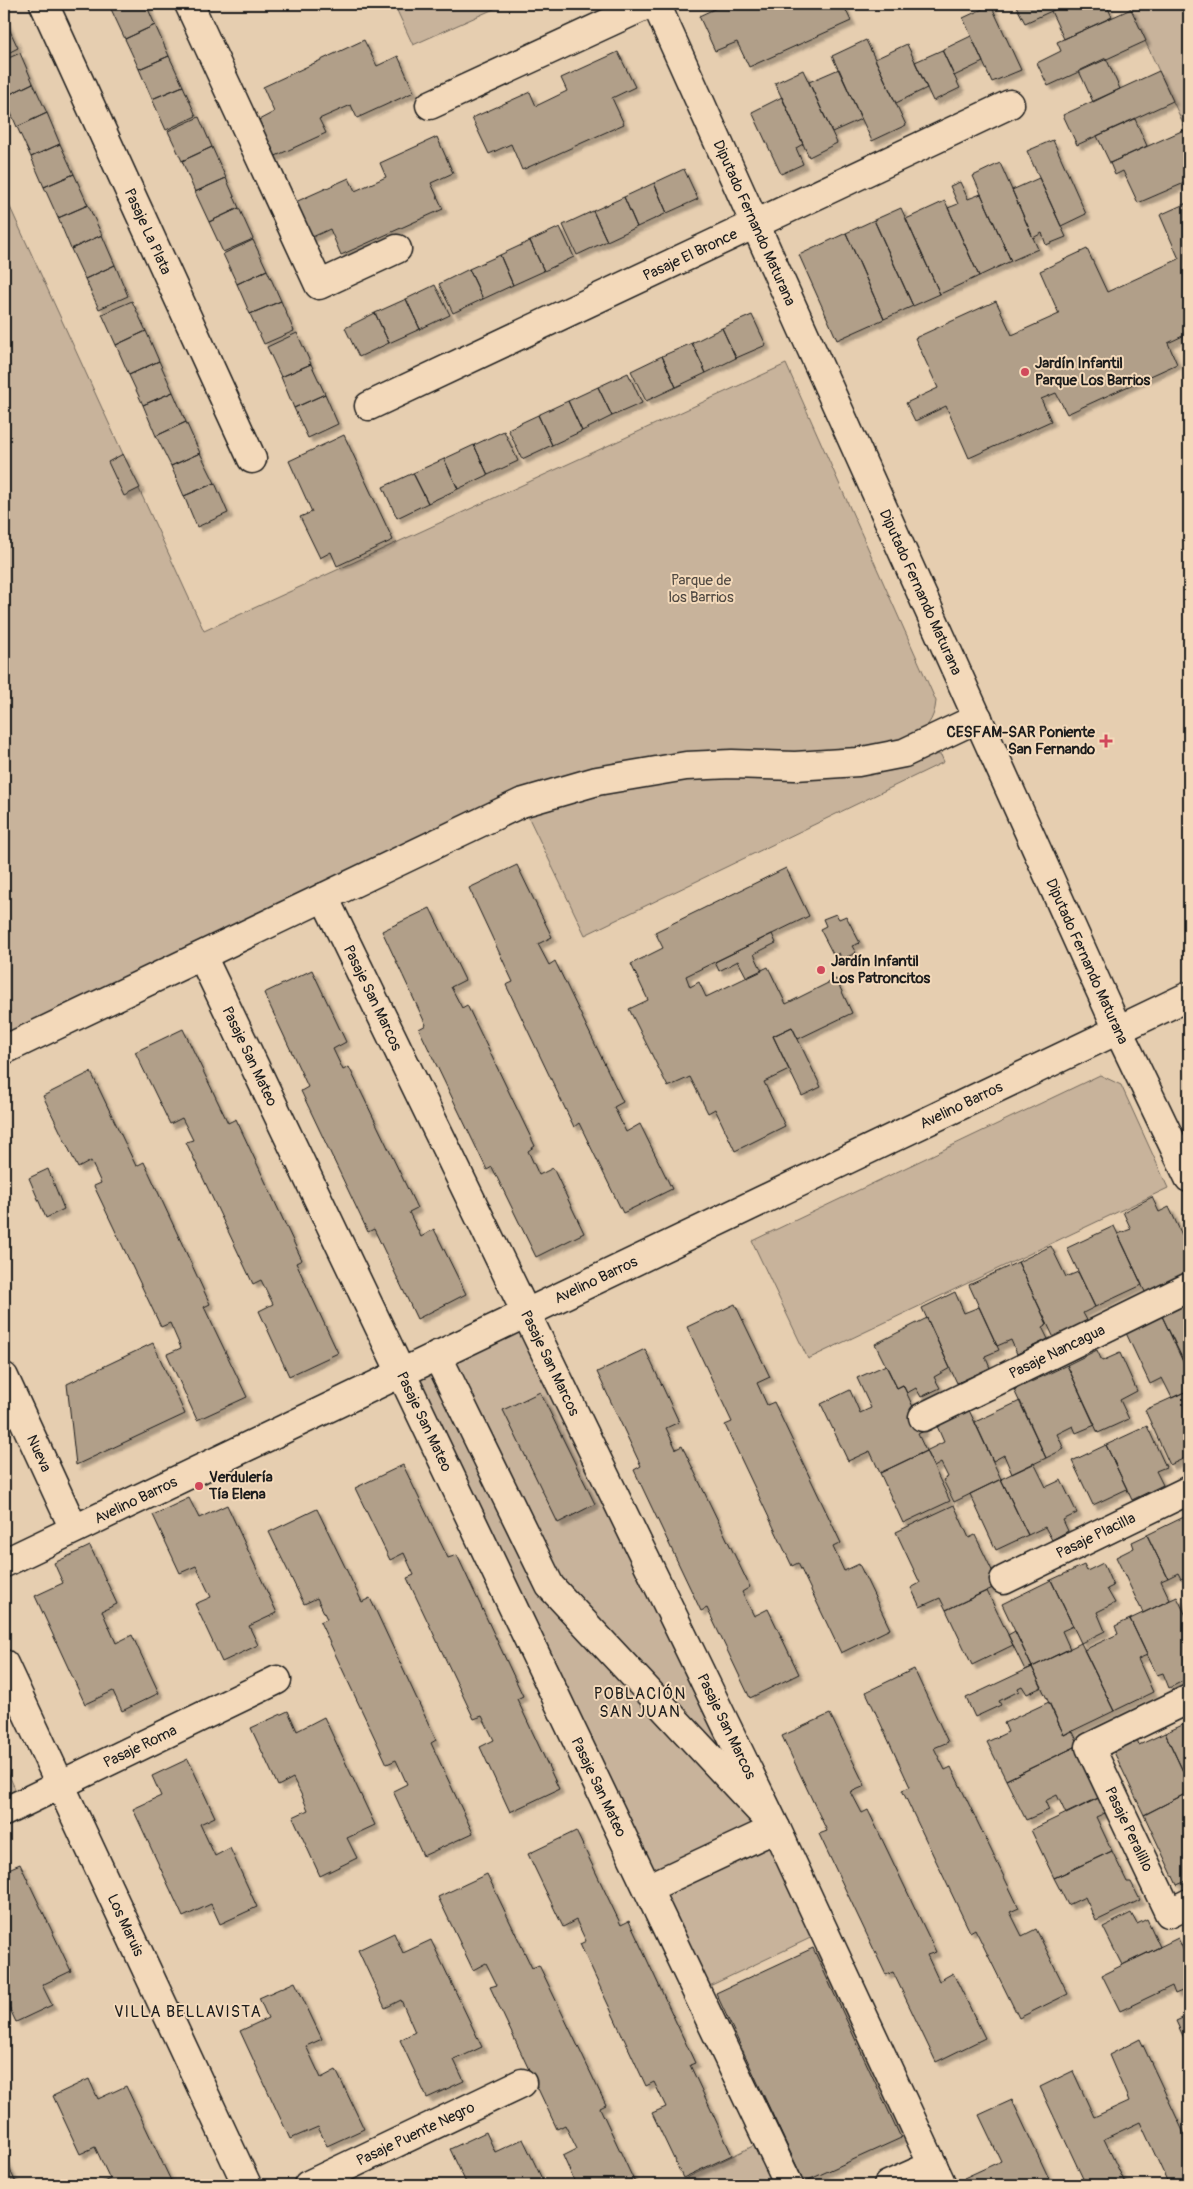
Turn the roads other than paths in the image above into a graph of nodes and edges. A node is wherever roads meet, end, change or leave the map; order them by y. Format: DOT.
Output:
graph roads {
  1 [pos="44,4"];
  2 [pos="190,4"];
  3 [pos="649,4"];
  4 [pos="656,4"];
  5 [pos="1010,104"];
  6 [pos="430,105"];
  7 [pos="755,224"];
  8 [pos="397,249"];
  9 [pos="369,406"];
  10 [pos="252,459"];
  11 [pos="978,718"];
  12 [pos="324,897"];
  13 [pos="202,956"];
  14 [pos="1189,996"];
  15 [pos="1118,1030"];
  16 [pos="4,1050"];
  17 [pos="1189,1178"];
  18 [pos="1189,1287"];
  19 [pos="526,1312"];
  20 [pos="437,1355"];
  21 [pos="401,1373"];
  22 [pos="4,1377"];
  23 [pos="923,1417"];
  24 [pos="1189,1490"];
  25 [pos="74,1529"];
  26 [pos="4,1562"];
  27 [pos="1004,1580"];
  28 [pos="4,1664"];
  29 [pos="277,1680"];
  30 [pos="1189,1699"];
  31 [pos="60,1785"];
  32 [pos="4,1812"];
  33 [pos="776,1828"];
  34 [pos="648,1888"];
  35 [pos="1179,1908"];
  36 [pos="522,2083"];
  37 [pos="938,2175"];
  38 [pos="247,2185"];
  39 [pos="308,2185"];
  40 [pos="790,2185"];
  41 [pos="888,2185"];
  1 -- 10 [label="street, Pasaje La Plata"];
  2 -- 8 [label="street"];
  3 -- 6 [label="street"];
  4 -- 7 [label="street, Diputado Fernando Maturana"];
  5 -- 7 [label="street, Pasaje El Bronce"];
  7 -- 9 [label="street, Pasaje El Bronce"];
  7 -- 11 [label="street, Diputado Fernando Maturana"];
  11 -- 12 [label="street"];
  11 -- 15 [label="street, Diputado Fernando Maturana"];
  12 -- 13 [label="street"];
  12 -- 19 [label="street, Pasaje San Marcos"];
  13 -- 16 [label="street"];
  13 -- 21 [label="street, Pasaje San Mateo"];
  14 -- 15 [label="street, Avelino Barros"];
  15 -- 17 [label="street, Diputado Fernando Maturana"];
  15 -- 19 [label="street, Avelino Barros"];
  18 -- 23 [label="street, Pasaje Nancagua"];
  19 -- 20 [label="street, Avelino Barros"];
  19 -- 33 [label="street, Pasaje San Marcos"];
  20 -- 21 [label="street, Avelino Barros"];
  20 -- 33 [label="street"];
  21 -- 25 [label="street, Avelino Barros"];
  21 -- 34 [label="street, Pasaje San Mateo"];
  22 -- 25 [label="street, Nueva"];
  24 -- 27 [label="street, Pasaje Placilla"];
  25 -- 26 [label="street, Avelino Barros"];
  28 -- 31 [label="street, Los Maruis"];
  29 -- 31 [label="street, Pasaje Roma"];
  30 -- 35 [label="street, Pasaje Peralillo"];
  31 -- 32 [label="street, Pasaje Roma"];
  31 -- 38 [label="street, Los Maruis"];
  33 -- 34 [label="street"];
  33 -- 37 [label="street, Pasaje San Marcos"];
  34 -- 40 [label="street, Pasaje San Mateo"];
  36 -- 39 [label="street, Pasaje Puente Negro"];
  37 -- 41 [label="street"];
}
